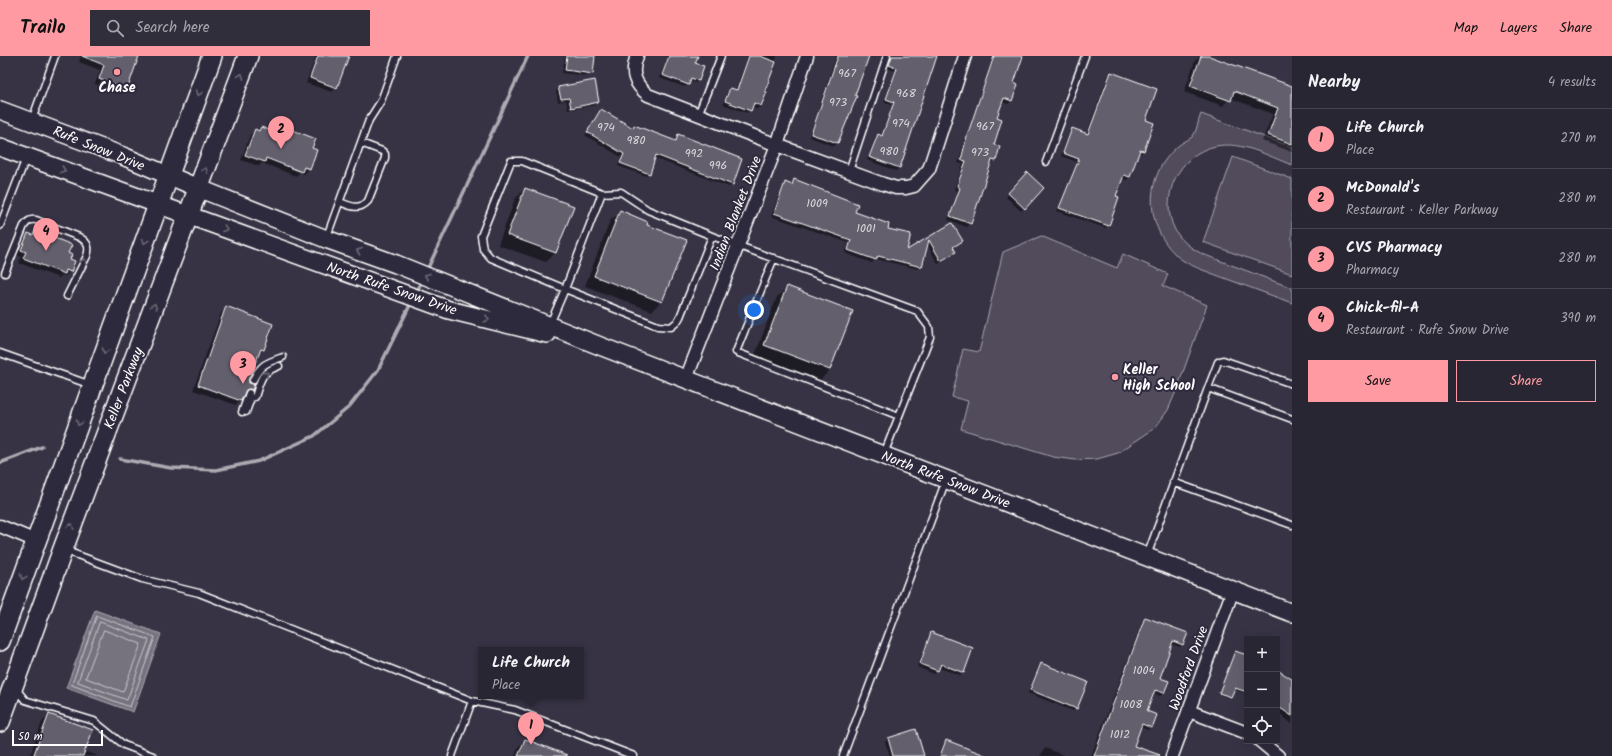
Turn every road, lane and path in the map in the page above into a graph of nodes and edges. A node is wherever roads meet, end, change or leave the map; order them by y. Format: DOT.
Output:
graph roads {
  1 [pos="55,56"];
  2 [pos="212,56"];
  3 [pos="248,56"];
  4 [pos="397,56"];
  5 [pos="636,56"];
  6 [pos="721,56"];
  7 [pos="808,56"];
  8 [pos="887,56"];
  9 [pos="965,56"];
  10 [pos="1085,56"];
  11 [pos="0,110"];
  12 [pos="698,115"];
  13 [pos="31,121"];
  14 [pos="361,142"];
  15 [pos="777,145"];
  16 [pos="0,147"];
  17 [pos="27,157"];
  18 [pos="1046,162"];
  19 [pos="849,171"];
  20 [pos="168,176"];
  21 [pos="198,188"];
  22 [pos="602,193"];
  23 [pos="340,202"];
  24 [pos="158,204"];
  25 [pos="188,216"];
  26 [pos="0,226"];
  27 [pos="712,236"];
  28 [pos="326,239"];
  29 [pos="738,245"];
  30 [pos="774,258"];
  31 [pos="317,262"];
  32 [pos="5,273"];
  33 [pos="565,290"];
  34 [pos="67,296"];
  35 [pos="550,326"];
  36 [pos="600,346"];
  37 [pos="0,353"];
  38 [pos="283,357"];
  39 [pos="279,366"];
  40 [pos="686,379"];
  41 [pos="253,380"];
  42 [pos="1292,384"];
  43 [pos="92,386"];
  44 [pos="1208,388"];
  45 [pos="249,393"];
  46 [pos="899,416"];
  47 [pos="1292,419"];
  48 [pos="884,455"];
  49 [pos="946,479"];
  50 [pos="1173,482"];
  51 [pos="1292,525"];
  52 [pos="0,526"];
  53 [pos="36,541"];
  54 [pos="63,550"];
  55 [pos="1146,557"];
  56 [pos="53,576"];
  57 [pos="1233,590"];
  58 [pos="1290,611"];
  59 [pos="0,641"];
  60 [pos="13,686"];
  61 [pos="472,701"];
  62 [pos="1189,711"];
  63 [pos="0,722"];
  64 [pos="1244,732"];
  65 [pos="1264,744"];
  66 [pos="153,756"];
  67 [pos="452,756"];
  68 [pos="634,756"];
  69 [pos="843,756"];
  70 [pos="1172,756"];
  71 [pos="1278,756"];
  1 -- 13 [label="lane"];
  2 -- 20 [label="main road, Keller Parkway, one-way"];
  21 -- 3 [label="main road, Keller Parkway, one-way"];
  4 -- 14 [label="lane"];
  5 -- 12 [label="street"];
  6 -- 12 [label="lane"];
  7 -- 15 [label="street, Indian Blanket Drive"];
  8 -- 19 [label="lane"];
  9 -- 19 [label="street"];
  10 -- 18 [label="lane"];
  11 -- 13 [label="main road, Rufe Snow Drive"];
  12 -- 15 [label="street"];
  13 -- 20 [label="main road, Rufe Snow Drive"];
  14 -- 23 [label="lane"];
  14 -- 23 [label="lane"];
  15 -- 19 [label="street"];
  15 -- 29 [label="street, Indian Blanket Drive"];
  16 -- 17 [label="main road"];
  17 -- 24 [label="main road, one-way"];
  17 -- 26 [label="lane"];
  20 -- 21 [label="main road, Rufe Snow Drive"];
  20 -- 24 [label="main road, Keller Parkway"];
  21 -- 25 [label="main road, Keller Parkway"];
  21 -- 28 [label="main road, North Rufe Snow Drive"];
  22 -- 27 [label="lane"];
  22 -- 33 [label="lane"];
  22 -- 33 [label="lane"];
  23 -- 28 [label="lane"];
  24 -- 25 [label="main road"];
  24 -- 43 [label="main road, Keller Parkway, one-way"];
  25 -- 31 [label="main road, North Rufe Snow Drive, one-way"];
  54 -- 25 [label="main road, Keller Parkway, one-way"];
  27 -- 29 [label="lane"];
  27 -- 33 [label="lane"];
  28 -- 31 [label="main road"];
  35 -- 28 [label="main road, North Rufe Snow Drive, one-way"];
  29 -- 30 [label="lane"];
  29 -- 40 [label="street, Indian Blanket Drive"];
  30 -- 46 [label="lane"];
  30 -- 46 [label="lane"];
  31 -- 36 [label="main road, North Rufe Snow Drive, one-way"];
  34 -- 32 [label="lane, one-way"];
  33 -- 35 [label="lane"];
  35 -- 36 [label="main road, North Rufe Snow Drive"];
  36 -- 40 [label="main road, North Rufe Snow Drive"];
  37 -- 43 [label="lane"];
  38 -- 41 [label="lane"];
  45 -- 39 [label="lane, one-way"];
  40 -- 48 [label="main road, North Rufe Snow Drive"];
  42 -- 44 [label="lane"];
  43 -- 53 [label="main road, Keller Parkway, one-way"];
  44 -- 47 [label="lane"];
  44 -- 50 [label="lane"];
  46 -- 48 [label="lane"];
  48 -- 49 [label="main road, North Rufe Snow Drive"];
  49 -- 55 [label="main road, North Rufe Snow Drive"];
  49 -- 69 [label="lane"];
  50 -- 51 [label="lane"];
  50 -- 55 [label="lane"];
  52 -- 53 [label="street"];
  53 -- 56 [label="main road"];
  53 -- 59 [label="main road, Keller Parkway, one-way"];
  54 -- 56 [label="main road, Keller Parkway"];
  54 -- 61 [label="lane"];
  55 -- 57 [label="main road, North Rufe Snow Drive"];
  56 -- 60 [label="main road, Keller Parkway"];
  57 -- 58 [label="main road, North Rufe Snow Drive"];
  57 -- 62 [label="street, Woodford Drive"];
  60 -- 63 [label="main road, Keller Parkway"];
  60 -- 66 [label="lane"];
  61 -- 67 [label="lane"];
  61 -- 68 [label="lane"];
  62 -- 64 [label="street"];
  62 -- 70 [label="street, Woodford Drive"];
  65 -- 71 [label="street"];
}
